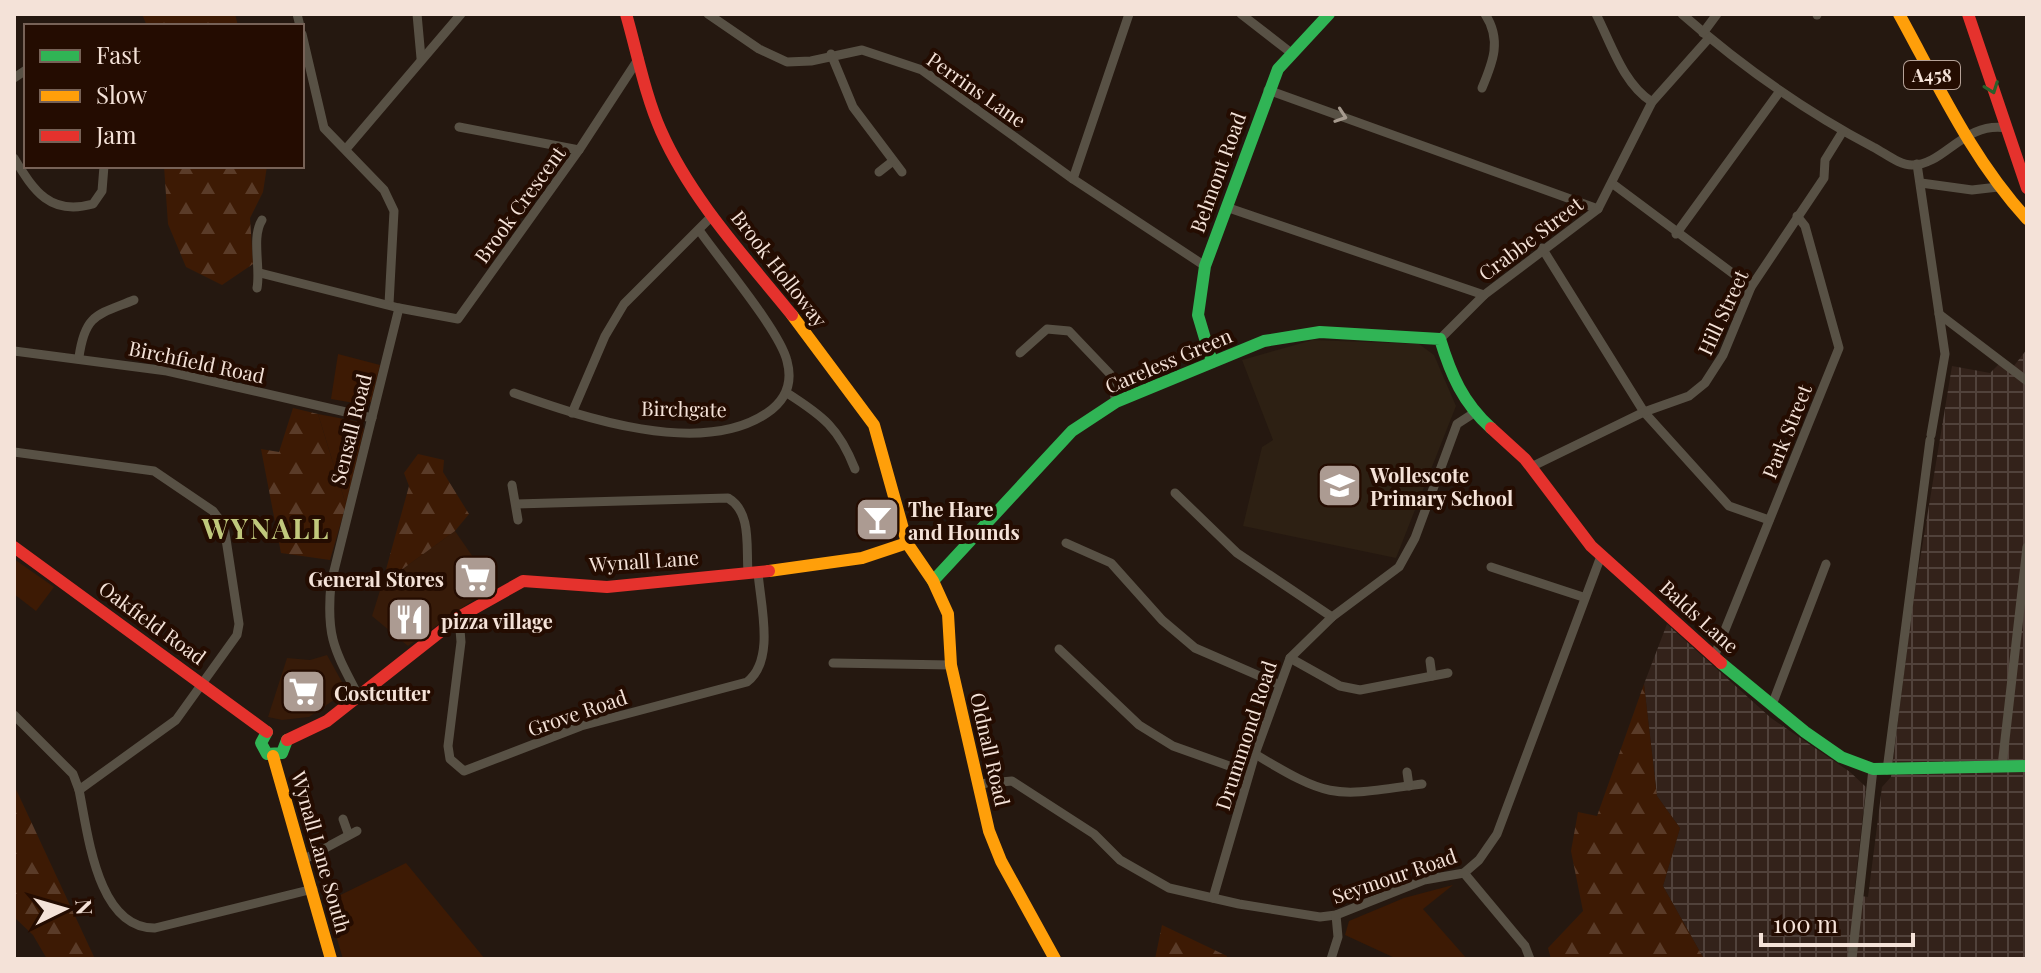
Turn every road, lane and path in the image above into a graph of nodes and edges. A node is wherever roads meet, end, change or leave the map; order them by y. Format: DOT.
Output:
graph roads {
  1 [pos="417,14"];
  2 [pos="461,14"];
  3 [pos="626,14"];
  4 [pos="708,14"];
  5 [pos="1129,14"];
  6 [pos="1241,14"];
  7 [pos="1329,14"];
  8 [pos="1485,14"];
  9 [pos="1596,14"];
  10 [pos="1682,14"];
  11 [pos="1717,14"];
  12 [pos="1899,14"];
  13 [pos="1968,14"];
  14 [pos="1706,35"];
  15 [pos="304,43"];
  16 [pos="1290,52"];
  17 [pos="831,54"];
  18 [pos="639,58"];
  19 [pos="421,59"];
  20 [pos="1482,88"];
  21 [pos="1268,90"];
  22 [pos="1780,91"];
  23 [pos="1652,102"];
  24 [pos="459,127"];
  25 [pos="2007,128"];
  26 [pos="1843,131"];
  27 [pos="1966,136"];
  28 [pos="346,149"];
  29 [pos="579,150"];
  30 [pos="14,158"];
  31 [pos="893,161"];
  32 [pos="1917,164"];
  33 [pos="104,168"];
  34 [pos="879,172"];
  35 [pos="902,172"];
  36 [pos="1073,179"];
  37 [pos="1921,183"];
  38 [pos="1613,184"];
  39 [pos="2026,186"];
  40 [pos="1998,187"];
  41 [pos="1226,207"];
  42 [pos="1598,209"];
  43 [pos="713,215"];
  44 [pos="1797,216"];
  45 [pos="2027,219"];
  46 [pos="262,220"];
  47 [pos="699,230"];
  48 [pos="1676,234"];
  49 [pos="1542,248"];
  50 [pos="1205,266"];
  51 [pos="260,273"];
  52 [pos="1751,287"];
  53 [pos="257,288"];
  54 [pos="1484,295"];
  55 [pos="134,300"];
  56 [pos="394,306"];
  57 [pos="1939,314"];
  58 [pos="1440,339"];
  59 [pos="14,351"];
  60 [pos="1020,353"];
  61 [pos="79,357"];
  62 [pos="1212,362"];
  63 [pos="2027,381"];
  64 [pos="514,393"];
  65 [pos="787,393"];
  66 [pos="1116,402"];
  67 [pos="1644,412"];
  68 [pos="572,413"];
  69 [pos="1474,413"];
  70 [pos="372,418"];
  71 [pos="14,452"];
  72 [pos="1531,467"];
  73 [pos="855,469"];
  74 [pos="512,485"];
  75 [pos="1190,492"];
  76 [pos="1175,493"];
  77 [pos="1183,502"];
  78 [pos="516,504"];
  79 [pos="518,520"];
  80 [pos="1769,520"];
  81 [pos="1080,537"];
  82 [pos="907,543"];
  83 [pos="1066,543"];
  84 [pos="14,547"];
  85 [pos="2027,547"];
  86 [pos="1076,548"];
  87 [pos="1601,556"];
  88 [pos="1826,564"];
  89 [pos="1491,567"];
  90 [pos="753,572"];
  91 [pos="933,581"];
  92 [pos="1583,597"];
  93 [pos="459,617"];
  94 [pos="1332,617"];
  95 [pos="1059,649"];
  96 [pos="1714,657"];
  97 [pos="1290,658"];
  98 [pos="1430,661"];
  99 [pos="951,665"];
  100 [pos="840,666"];
  101 [pos="1448,673"];
  102 [pos="1432,676"];
  103 [pos="202,682"];
  104 [pos="1278,684"];
  105 [pos="358,695"];
  106 [pos="1772,705"];
  107 [pos="14,715"];
  108 [pos="267,732"];
  109 [pos="287,740"];
  110 [pos="1255,754"];
  111 [pos="273,756"];
  112 [pos="2002,766"];
  113 [pos="2027,766"];
  114 [pos="1873,769"];
  115 [pos="1887,770"];
  116 [pos="1407,772"];
  117 [pos="1249,773"];
  118 [pos="978,784"];
  119 [pos="1422,784"];
  120 [pos="1409,786"];
  121 [pos="79,790"];
  122 [pos="343,819"];
  123 [pos="303,860"];
  124 [pos="1464,873"];
  125 [pos="313,889"];
  126 [pos="1213,898"];
  127 [pos="1336,915"];
  128 [pos="331,959"];
  129 [pos="1055,959"];
  130 [pos="1331,959"];
  131 [pos="1530,959"];
  132 [pos="1852,959"];
  1 -- 19 [label="street"];
  2 -- 19 [label="street"];
  3 -- 18 [label="main road, Brook Holloway"];
  4 -- 17 [label="street, Perrins Lane"];
  5 -- 36 [label="street"];
  6 -- 16 [label="street"];
  7 -- 16 [label="main road, Belmont Road"];
  8 -- 20 [label="street"];
  9 -- 23 [label="street"];
  10 -- 14 [label="street"];
  11 -- 14 [label="street, Crabbe Street"];
  12 -- 27 [label="main road, A458"];
  13 -- 25 [label="main road, A458, one-way"];
  14 -- 22 [label="street"];
  14 -- 23 [label="street, Crabbe Street"];
  15 -- 28 [label="street, Sensall Road"];
  16 -- 21 [label="main road, Belmont Road"];
  17 -- 31 [label="street"];
  17 -- 36 [label="street, Perrins Lane"];
  18 -- 29 [label="street, Brook Crescent"];
  18 -- 43 [label="main road, Brook Holloway"];
  19 -- 28 [label="street"];
  21 -- 41 [label="main road, Belmont Road"];
  21 -- 42 [label="street, one-way"];
  22 -- 26 [label="street"];
  22 -- 48 [label="street"];
  23 -- 38 [label="street, Crabbe Street"];
  24 -- 29 [label="street"];
  25 -- 27 [label="street"];
  25 -- 39 [label="main road, A458"];
  26 -- 32 [label="street"];
  26 -- 44 [label="street, Hill Street"];
  27 -- 32 [label="street"];
  27 -- 40 [label="main road, A458"];
  28 -- 56 [label="street, Sensall Road"];
  29 -- 56 [label="street, Brook Crescent"];
  30 -- 33 [label="street"];
  31 -- 34 [label="street"];
  31 -- 35 [label="street"];
  32 -- 37 [label="street"];
  36 -- 50 [label="street, Perrins Lane"];
  37 -- 40 [label="street"];
  37 -- 57 [label="street"];
  38 -- 42 [label="street, Crabbe Street"];
  38 -- 48 [label="street"];
  39 -- 40 [label="main road"];
  40 -- 45 [label="main road, A458"];
  41 -- 50 [label="main road, Belmont Road"];
  41 -- 54 [label="street"];
  42 -- 49 [label="street, Crabbe Street"];
  43 -- 47 [label="street"];
  43 -- 82 [label="main road, Brook Holloway"];
  44 -- 52 [label="street, Hill Street"];
  44 -- 80 [label="street, Park Street"];
  46 -- 51 [label="street"];
  47 -- 65 [label="street"];
  47 -- 68 [label="street"];
  48 -- 52 [label="street"];
  49 -- 54 [label="street, Crabbe Street"];
  49 -- 67 [label="street"];
  50 -- 62 [label="main road, Belmont Road"];
  51 -- 53 [label="street"];
  51 -- 56 [label="street"];
  52 -- 67 [label="street, Hill Street"];
  54 -- 58 [label="street, Crabbe Street"];
  55 -- 61 [label="street"];
  56 -- 70 [label="street, Sensall Road"];
  57 -- 63 [label="street"];
  57 -- 115 [label="street"];
  58 -- 62 [label="main road, Careless Green"];
  58 -- 69 [label="main road, Balds Lane"];
  59 -- 61 [label="street, Birchfield Road"];
  60 -- 66 [label="street"];
  61 -- 70 [label="street, Birchfield Road"];
  62 -- 66 [label="main road, Careless Green"];
  64 -- 68 [label="street, Birchgate"];
  65 -- 68 [label="street, Birchgate"];
  65 -- 73 [label="street"];
  66 -- 91 [label="main road, Careless Green"];
  67 -- 72 [label="street, Hill Street"];
  67 -- 80 [label="street"];
  69 -- 72 [label="main road, Balds Lane"];
  69 -- 94 [label="street, Drummond Road"];
  70 -- 105 [label="street, Sensall Road"];
  71 -- 103 [label="street"];
  72 -- 87 [label="main road, Balds Lane"];
  74 -- 78 [label="street"];
  75 -- 77 [label="street"];
  76 -- 77 [label="street"];
  77 -- 94 [label="street"];
  78 -- 79 [label="street"];
  78 -- 90 [label="street"];
  80 -- 96 [label="street, Park Street"];
  81 -- 86 [label="street"];
  82 -- 90 [label="main road, Wynall Lane"];
  82 -- 91 [label="main road, Oldnall Road"];
  83 -- 86 [label="street"];
  84 -- 103 [label="main road, Oakfield Road"];
  85 -- 112 [label="street"];
  86 -- 104 [label="street"];
  87 -- 92 [label="street, Seymour Road"];
  87 -- 96 [label="main road, Balds Lane"];
  88 -- 106 [label="street"];
  89 -- 92 [label="street"];
  90 -- 93 [label="main road, Wynall Lane"];
  90 -- 93 [label="street, Grove Road"];
  91 -- 99 [label="main road, Oldnall Road"];
  92 -- 124 [label="street, Seymour Road"];
  93 -- 105 [label="main road, Wynall Lane"];
  94 -- 97 [label="street, Drummond Road"];
  95 -- 117 [label="street"];
  96 -- 106 [label="main road, Balds Lane"];
  97 -- 102 [label="street"];
  97 -- 104 [label="street, Drummond Road"];
  98 -- 102 [label="street"];
  99 -- 100 [label="street"];
  99 -- 118 [label="main road, Oldnall Road"];
  101 -- 102 [label="street"];
  103 -- 108 [label="main road, Oakfield Road"];
  103 -- 121 [label="street"];
  104 -- 110 [label="street, Drummond Road"];
  105 -- 109 [label="main road, Wynall Lane"];
  106 -- 114 [label="main road, Balds Lane"];
  107 -- 121 [label="street"];
  108 -- 109 [label="main road"];
  108 -- 111 [label="main road"];
  109 -- 111 [label="main road"];
  110 -- 117 [label="street, Drummond Road"];
  110 -- 120 [label="street"];
  111 -- 123 [label="main road, Wynall Lane South"];
  112 -- 113 [label="main road, Balds Lane"];
  112 -- 115 [label="main road, Balds Lane"];
  114 -- 115 [label="main road, Balds Lane"];
  114 -- 132 [label="street"];
  116 -- 120 [label="street"];
  117 -- 126 [label="street, Drummond Road"];
  118 -- 126 [label="street, Seymour Road"];
  118 -- 129 [label="main road, Oldnall Road"];
  119 -- 120 [label="street"];
  121 -- 125 [label="street"];
  122 -- 123 [label="street"];
  123 -- 125 [label="main road, Wynall Lane South"];
  124 -- 127 [label="street, Seymour Road"];
  124 -- 131 [label="street"];
  125 -- 128 [label="main road, Wynall Lane South"];
  126 -- 127 [label="street, Seymour Road"];
  127 -- 130 [label="street"];
}
